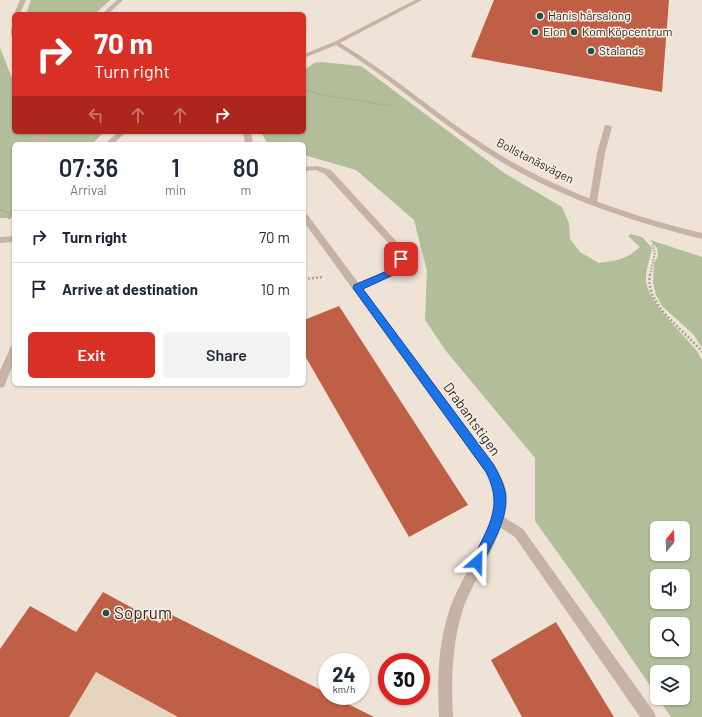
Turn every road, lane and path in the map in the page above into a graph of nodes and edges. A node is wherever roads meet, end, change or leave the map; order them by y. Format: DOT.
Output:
graph roads {
  1 [pos="23,0"];
  2 [pos="120,0"];
  3 [pos="419,0"];
  4 [pos="18,12"];
  5 [pos="107,12"];
  6 [pos="336,43"];
  7 [pos="306,55"];
  8 [pos="306,90"];
  9 [pos="398,105"];
  10 [pos="608,127"];
  11 [pos="120,134"];
  12 [pos="111,142"];
  13 [pos="306,168"];
  14 [pos="592,202"];
  15 [pos="306,219"];
  16 [pos="702,236"];
  17 [pos="12,239"];
  18 [pos="0,240"];
  19 [pos="650,241"];
  20 [pos="357,288"];
  21 [pos="702,352"];
  22 [pos="12,354"];
  23 [pos="0,384"];
  24 [pos="497,519"];
  25 [pos="446,717"];
  26 [pos="649,717"];
  1 -- 4 [label="street"];
  2 -- 5 [label="street"];
  3 -- 6 [label="street"];
  6 -- 7 [label="street"];
  6 -- 14 [label="street, Bollstanäsvägen"];
  8 -- 9 [label="path"];
  10 -- 14 [label="street"];
  11 -- 12 [label="street"];
  13 -- 20 [label="street"];
  14 -- 16 [label="street, Bollstanäsvägen"];
  15 -- 20 [label="street, Drabantstigen"];
  17 -- 18 [label="street"];
  19 -- 21 [label="path"];
  20 -- 24 [label="street, Drabantstigen"];
  22 -- 23 [label="street"];
  24 -- 25 [label="street, Drabantstigen"];
  24 -- 26 [label="street"];
}
